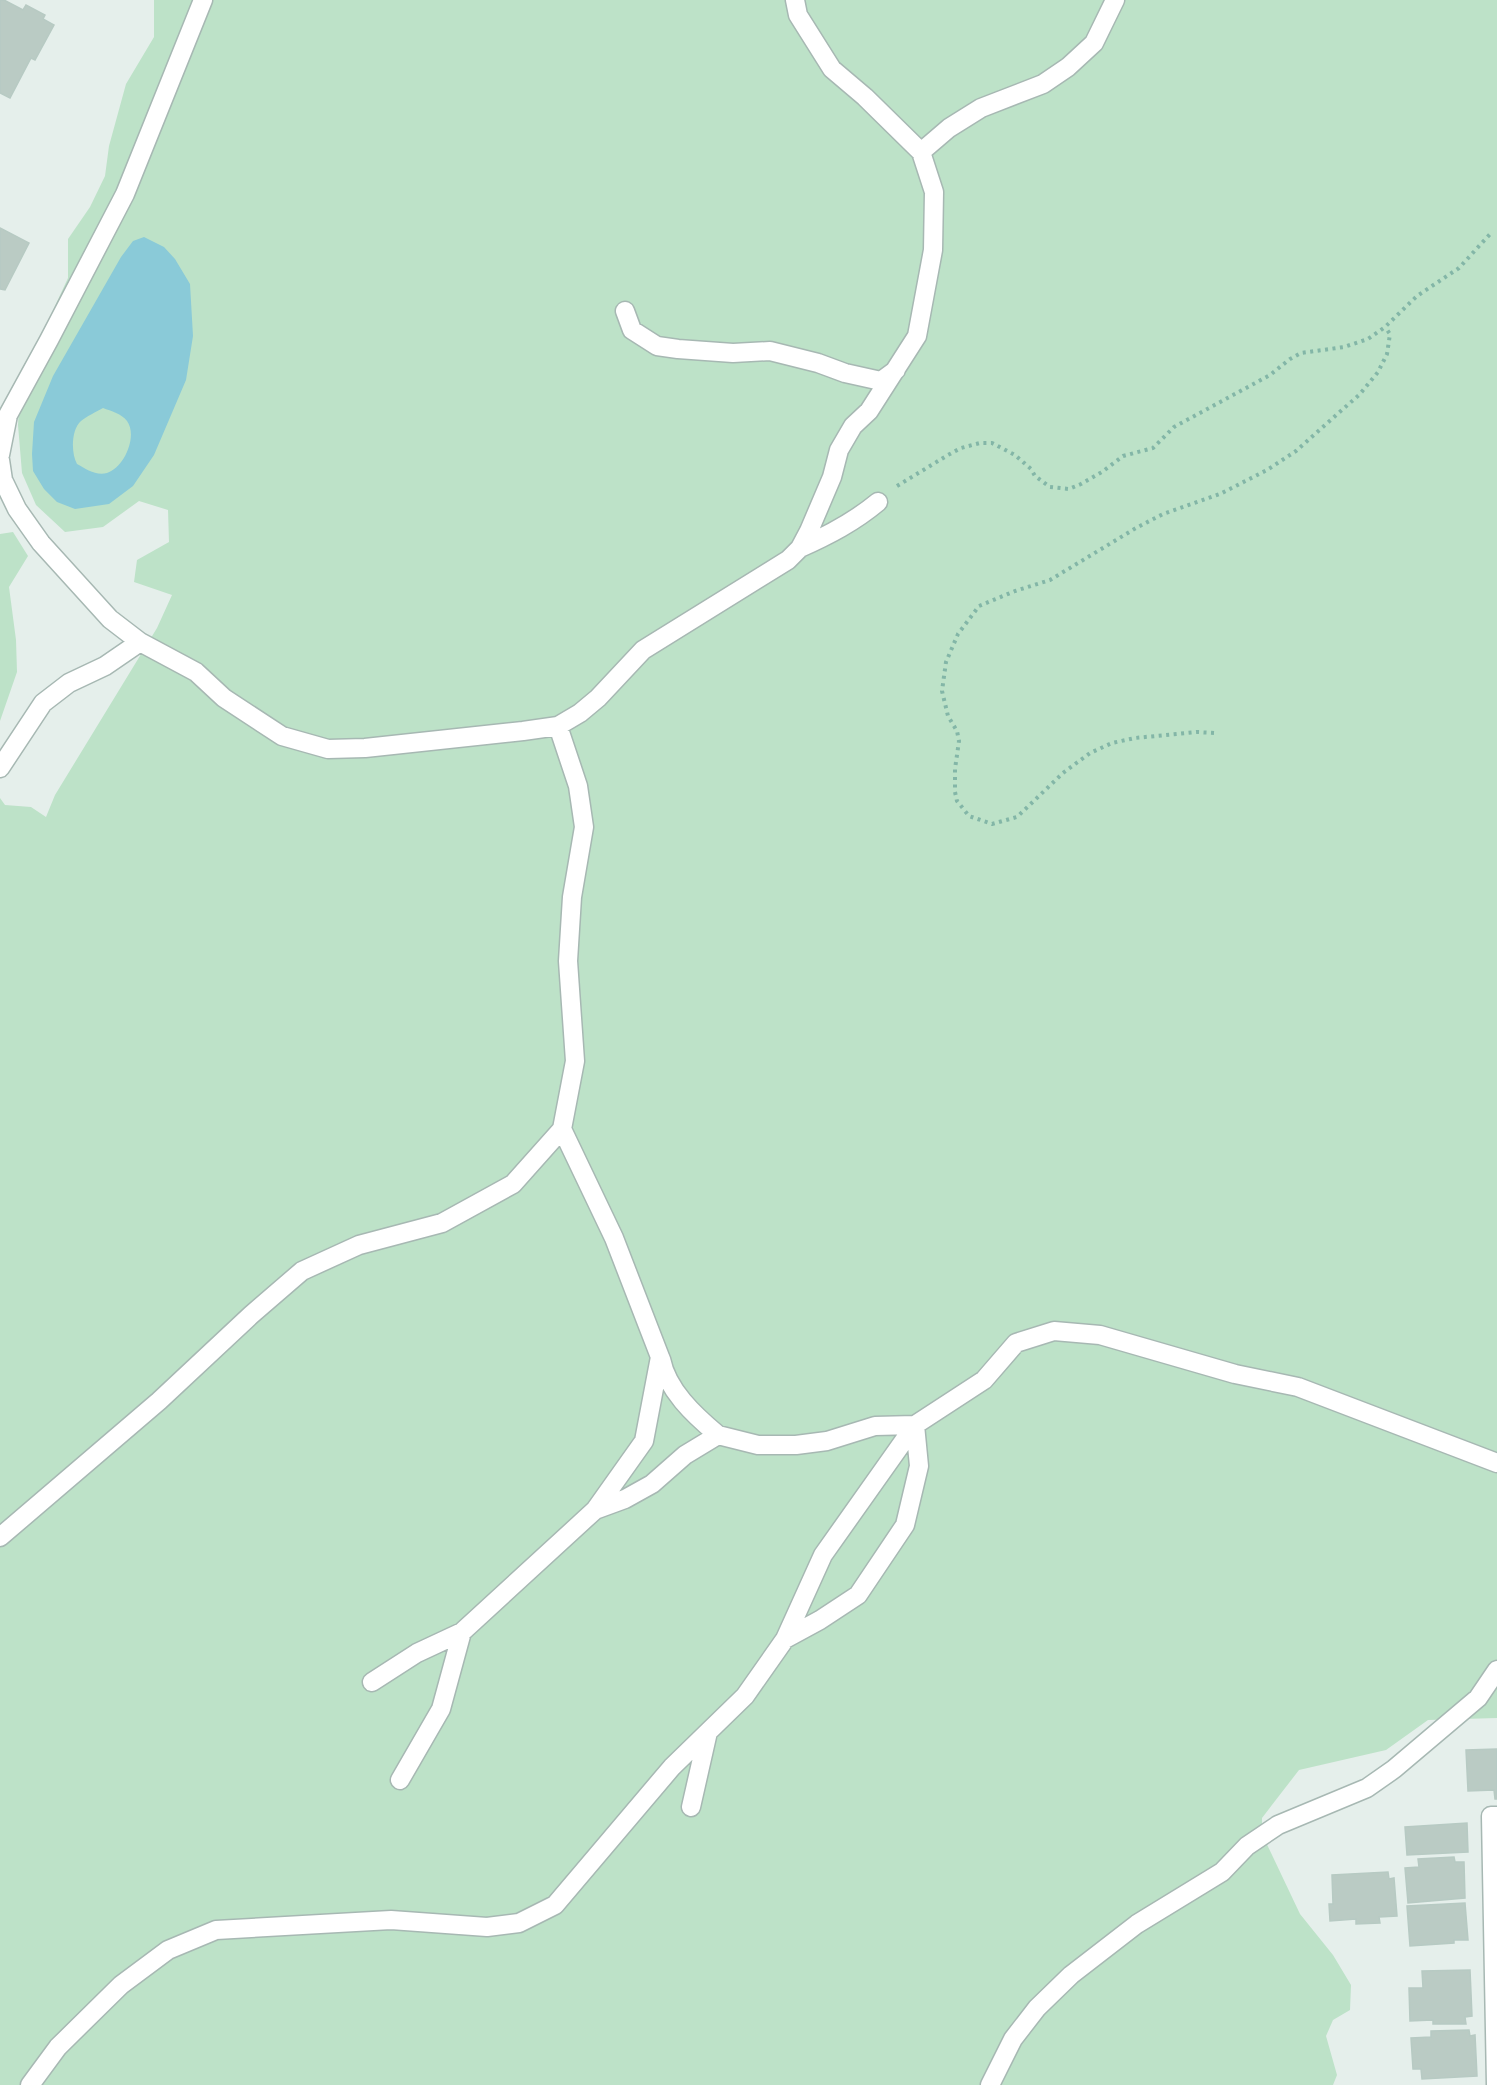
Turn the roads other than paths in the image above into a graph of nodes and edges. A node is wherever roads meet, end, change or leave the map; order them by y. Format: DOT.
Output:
graph roads {
  1 [pos="203,0"];
  2 [pos="795,0"];
  3 [pos="1115,0"];
  4 [pos="921,152"];
  5 [pos="625,310"];
  6 [pos="897,369"];
  7 [pos="0,455"];
  8 [pos="0,460"];
  9 [pos="878,502"];
  10 [pos="800,548"];
  11 [pos="140,642"];
  12 [pos="558,726"];
  13 [pos="0,768"];
  14 [pos="562,1129"];
  15 [pos="660,1357"];
  16 [pos="915,1425"];
  17 [pos="718,1435"];
  18 [pos="1497,1463"];
  19 [pos="595,1510"];
  20 [pos="0,1537"];
  21 [pos="462,1632"];
  22 [pos="785,1639"];
  23 [pos="1497,1670"];
  24 [pos="372,1682"];
  25 [pos="708,1732"];
  26 [pos="400,1780"];
  27 [pos="691,1807"];
  28 [pos="1497,1816"];
  29 [pos="30,2085"];
  30 [pos="990,2085"];
  31 [pos="1496,2085"];
  1 -- 7 [label="street"];
  2 -- 4 [label="street"];
  3 -- 4 [label="street"];
  4 -- 6 [label="street"];
  5 -- 6 [label="street"];
  6 -- 10 [label="street"];
  8 -- 11 [label="street"];
  9 -- 10 [label="street"];
  10 -- 12 [label="street"];
  11 -- 12 [label="street"];
  11 -- 13 [label="street"];
  12 -- 14 [label="street"];
  14 -- 15 [label="street"];
  14 -- 20 [label="street"];
  15 -- 17 [label="street"];
  15 -- 19 [label="street"];
  16 -- 17 [label="street"];
  16 -- 18 [label="street"];
  16 -- 22 [label="street"];
  16 -- 22 [label="street"];
  17 -- 19 [label="street"];
  19 -- 21 [label="street"];
  21 -- 24 [label="street"];
  21 -- 26 [label="street"];
  22 -- 25 [label="street"];
  23 -- 30 [label="street"];
  25 -- 27 [label="street"];
  25 -- 29 [label="street"];
  28 -- 31 [label="street"];
}
